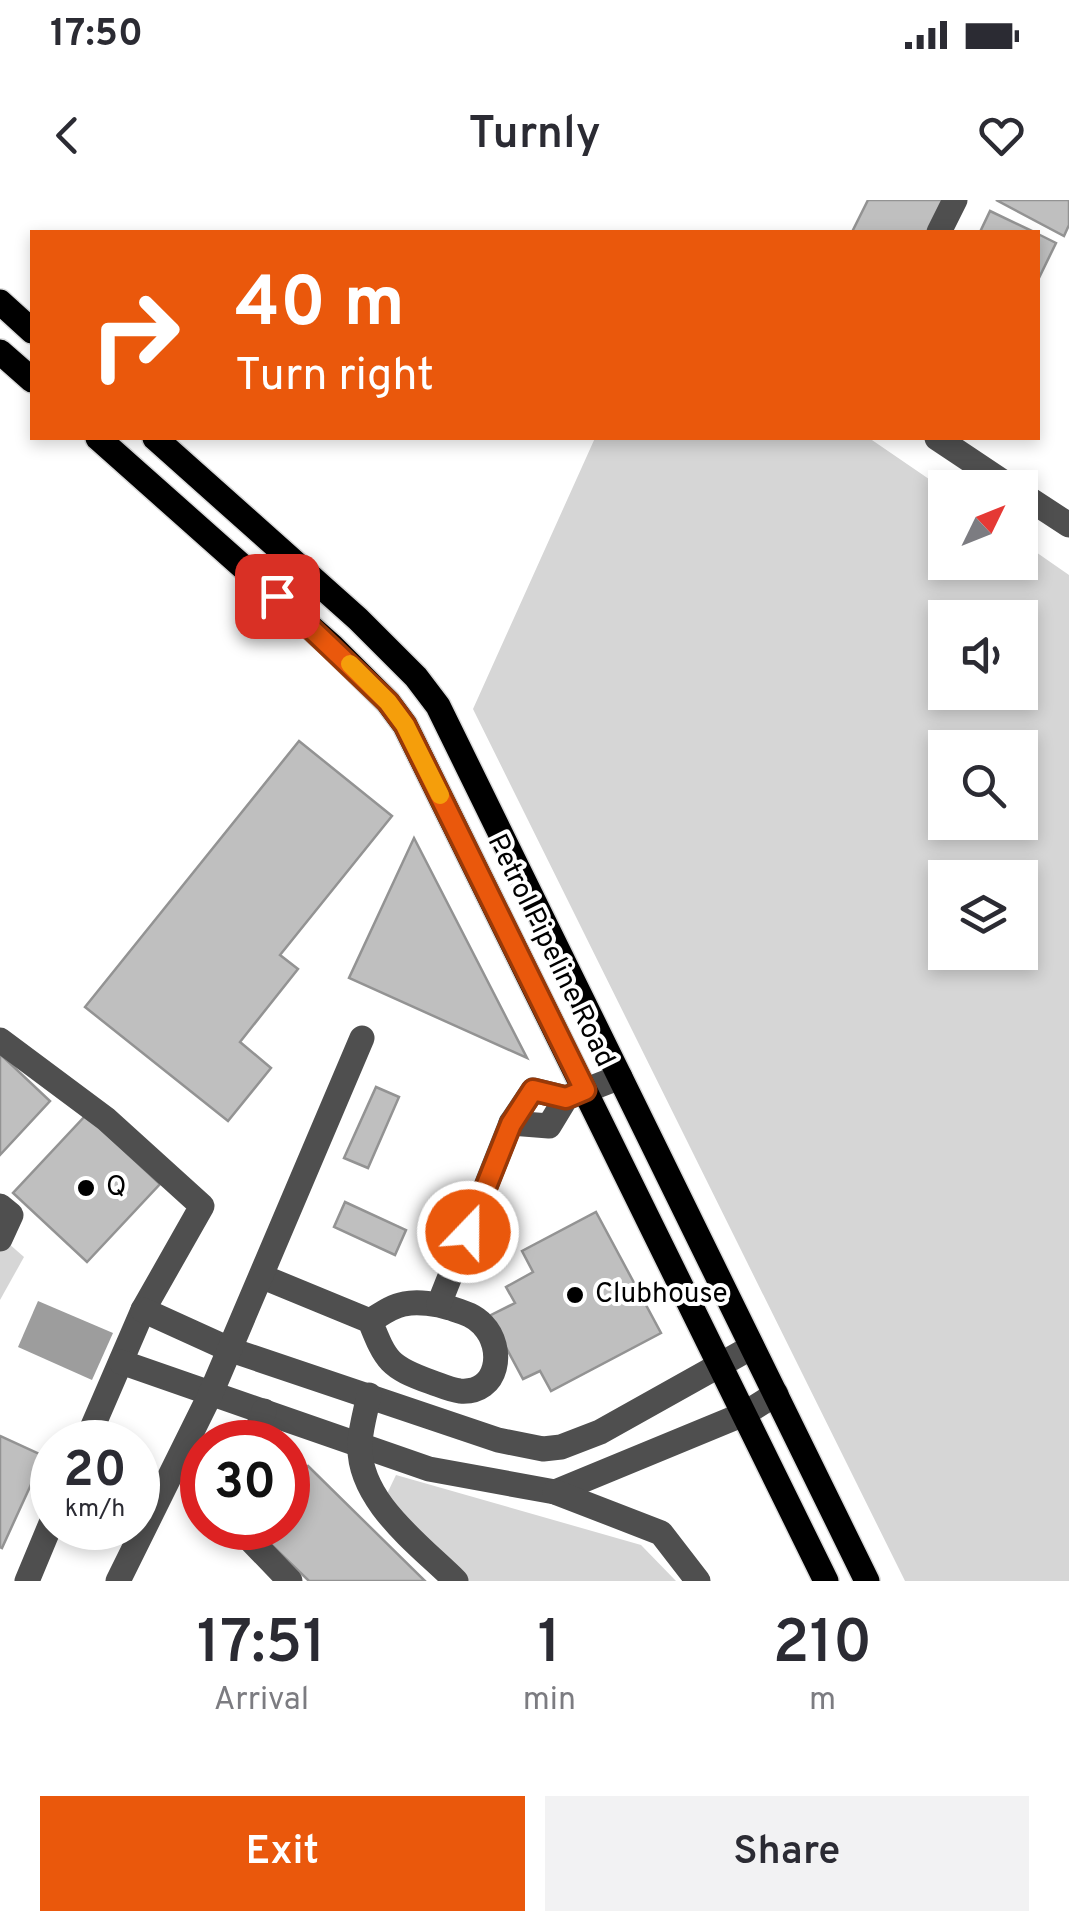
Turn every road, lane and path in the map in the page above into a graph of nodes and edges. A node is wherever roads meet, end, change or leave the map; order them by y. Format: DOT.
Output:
graph roads {
  1 [pos="955,200"];
  2 [pos="940,230"];
  3 [pos="0,302"];
  4 [pos="30,328"];
  5 [pos="0,352"];
  6 [pos="30,378"];
  7 [pos="100,440"];
  8 [pos="157,440"];
  9 [pos="940,440"];
  10 [pos="985,470"];
  11 [pos="1038,505"];
  12 [pos="1069,526"];
  13 [pos="362,1038"];
  14 [pos="0,1040"];
  15 [pos="620,1077"];
  16 [pos="576,1094"];
  17 [pos="0,1206"];
  18 [pos="0,1240"];
  19 [pos="263,1277"];
  20 [pos="438,1304"];
  21 [pos="143,1310"];
  22 [pos="370,1321"];
  23 [pos="752,1347"];
  24 [pos="231,1350"];
  25 [pos="121,1362"];
  26 [pos="720,1366"];
  27 [pos="212,1393"];
  28 [pos="776,1394"];
  29 [pos="370,1396"];
  30 [pos="264,1412"];
  31 [pos="744,1414"];
  32 [pos="96,1420"];
  33 [pos="261,1420"];
  34 [pos="359,1444"];
  35 [pos="555,1492"];
  36 [pos="40,1550"];
  37 [pos="260,1550"];
  38 [pos="27,1581"];
  39 [pos="118,1581"];
  40 [pos="290,1581"];
  41 [pos="456,1581"];
  42 [pos="698,1581"];
  43 [pos="826,1581"];
  44 [pos="868,1581"];
  1 -- 2 [label="street"];
  3 -- 4 [label="main road"];
  5 -- 6 [label="main road"];
  7 -- 16 [label="main road, Petrol Pipeline Road"];
  8 -- 15 [label="main road, Petrol Pipeline Road"];
  9 -- 10 [label="street"];
  11 -- 12 [label="street"];
  13 -- 19 [label="street"];
  14 -- 21 [label="street"];
  15 -- 16 [label="street"];
  15 -- 23 [label="main road, Petrol Pipeline Road"];
  16 -- 20 [label="street"];
  16 -- 26 [label="main road, Petrol Pipeline Road"];
  17 -- 18 [label="street"];
  19 -- 22 [label="street"];
  19 -- 24 [label="street"];
  20 -- 22 [label="street"];
  20 -- 22 [label="street"];
  21 -- 24 [label="street"];
  21 -- 25 [label="street"];
  23 -- 26 [label="street"];
  23 -- 28 [label="main road, Petrol Pipeline Road"];
  24 -- 27 [label="street"];
  24 -- 29 [label="street"];
  25 -- 27 [label="street"];
  25 -- 32 [label="street"];
  26 -- 29 [label="street"];
  26 -- 31 [label="main road, Petrol Pipeline Road"];
  27 -- 30 [label="street"];
  27 -- 39 [label="street"];
  28 -- 31 [label="street"];
  28 -- 44 [label="main road, Petrol Pipeline Road"];
  29 -- 34 [label="street"];
  30 -- 33 [label="street"];
  30 -- 34 [label="street"];
  31 -- 35 [label="street"];
  31 -- 43 [label="main road, Petrol Pipeline Road"];
  34 -- 35 [label="street"];
  34 -- 41 [label="street"];
  35 -- 42 [label="street"];
  36 -- 38 [label="street"];
  37 -- 40 [label="street"];
}
